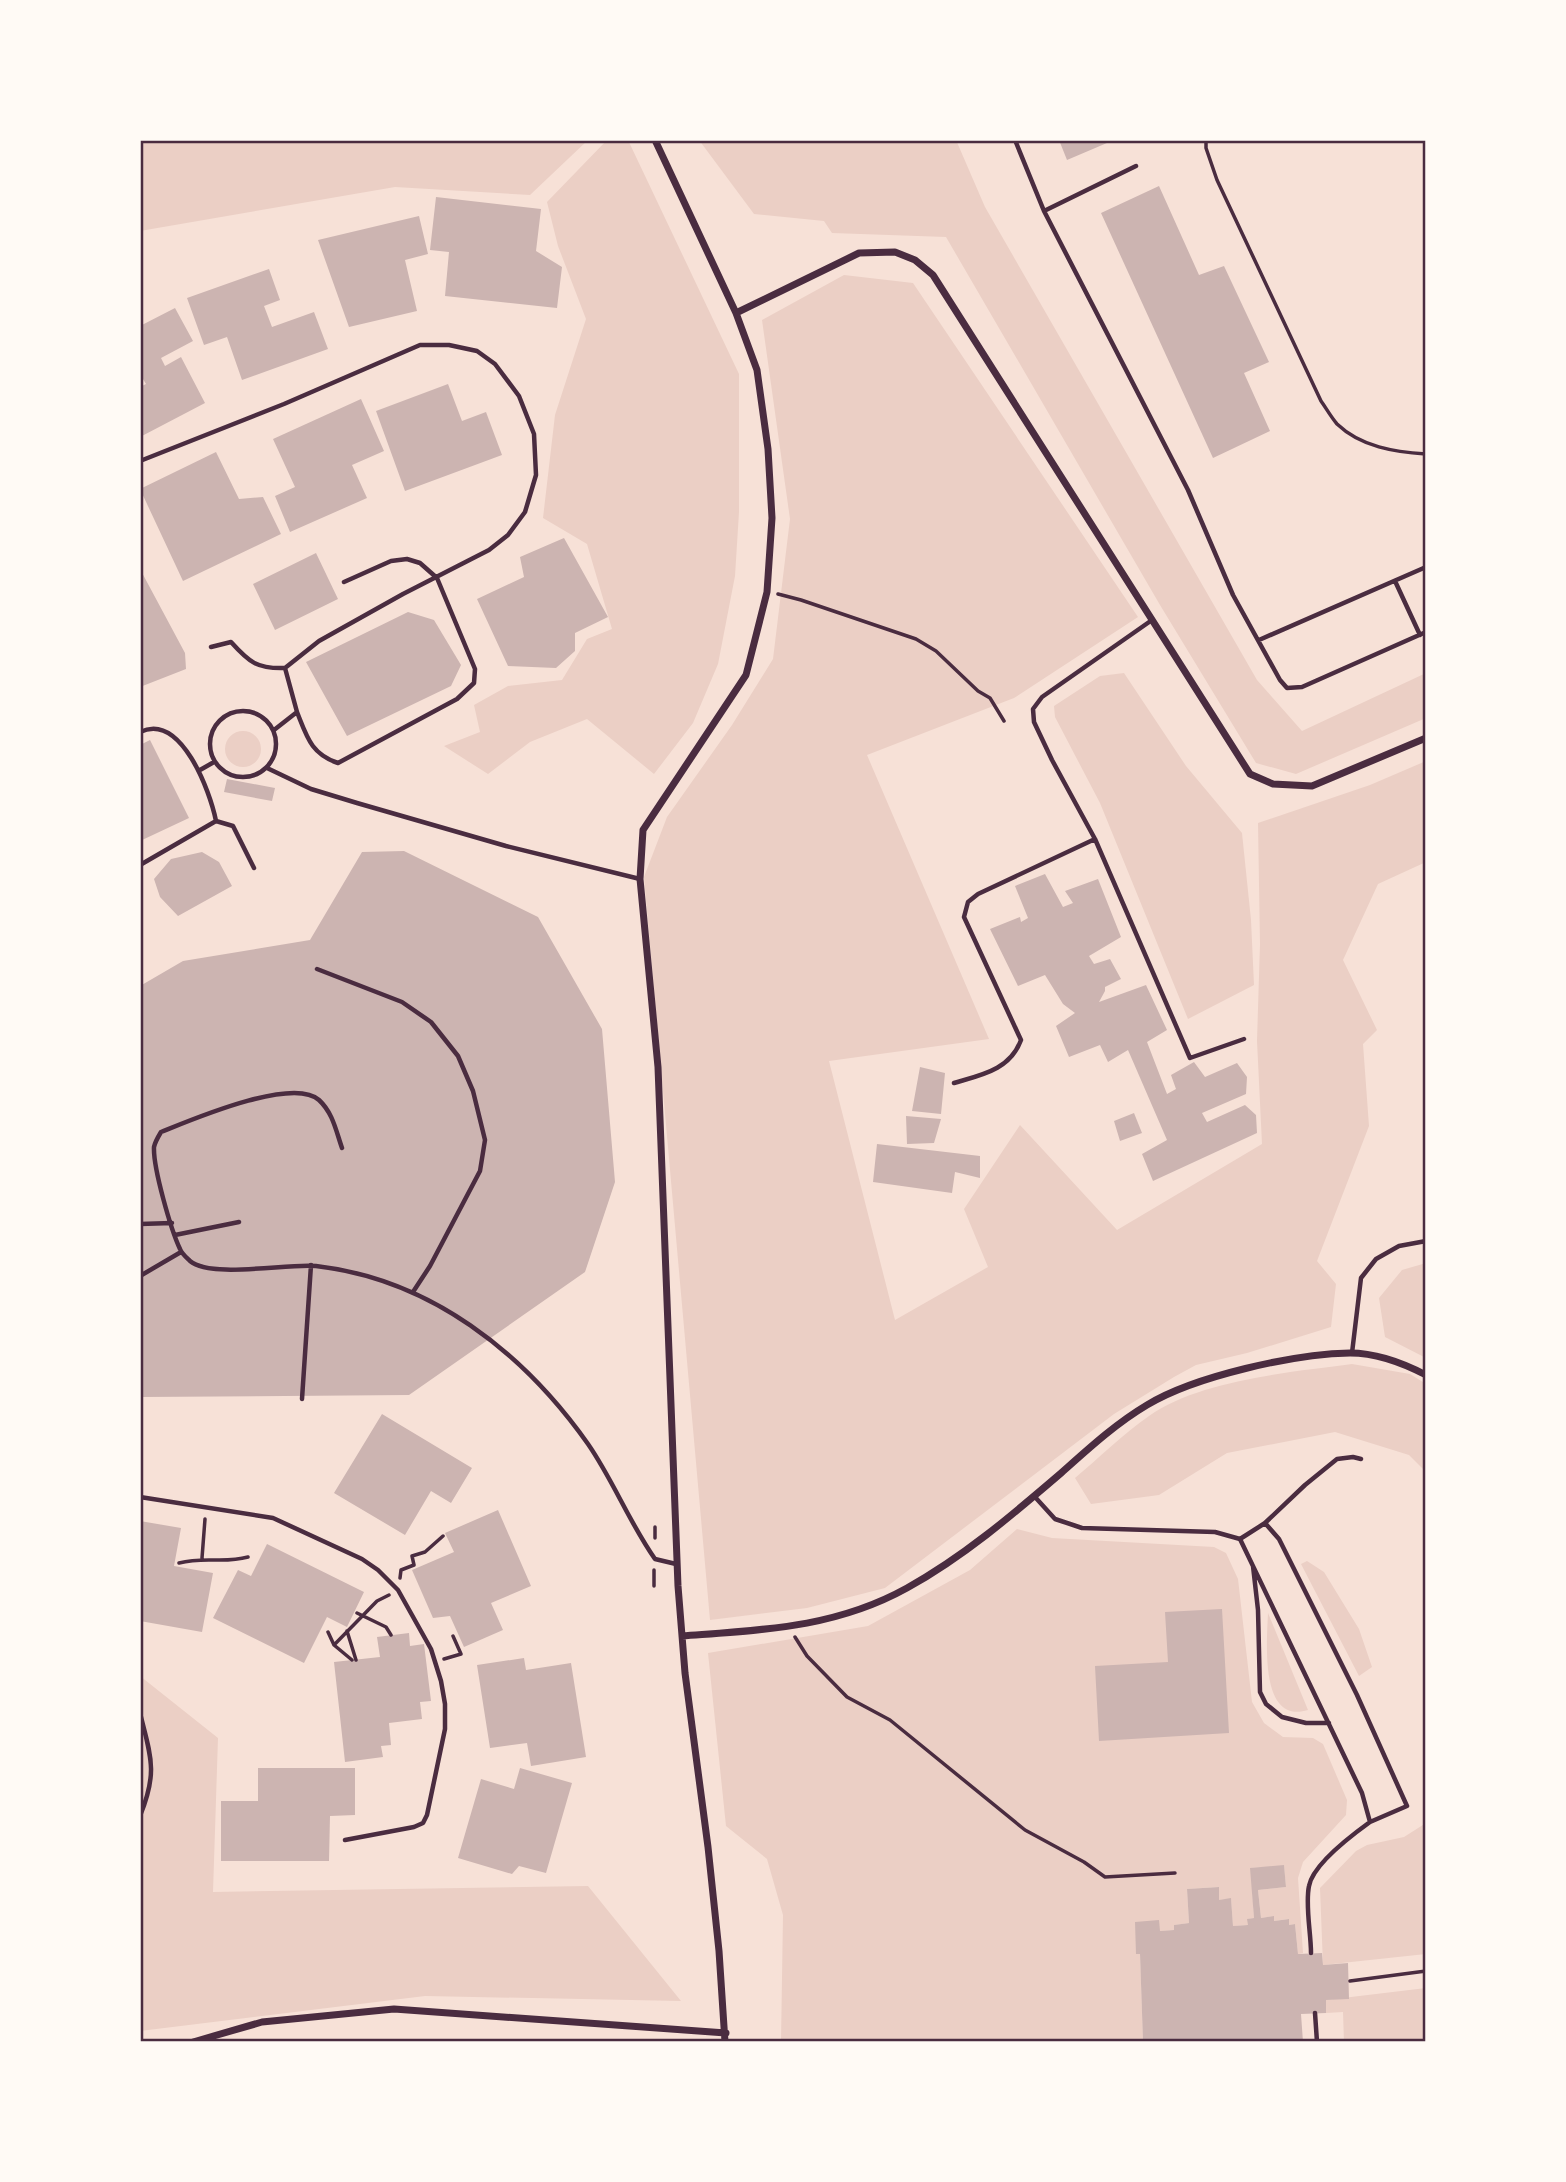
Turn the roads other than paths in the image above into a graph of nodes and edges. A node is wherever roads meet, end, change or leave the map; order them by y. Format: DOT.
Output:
graph roads {
  1 [pos="655,140"];
  2 [pos="1015,140"];
  3 [pos="1136,166"];
  4 [pos="1044,211"];
  5 [pos="736,313"];
  6 [pos="140,461"];
  7 [pos="1426,567"];
  8 [pos="437,578"];
  9 [pos="1395,581"];
  10 [pos="344,582"];
  11 [pos="1153,619"];
  12 [pos="1426,632"];
  13 [pos="1420,635"];
  14 [pos="1259,640"];
  15 [pos="211,647"];
  16 [pos="285,668"];
  17 [pos="298,712"];
  18 [pos="274,730"];
  19 [pos="140,732"];
  20 [pos="1426,738"];
  21 [pos="215,762"];
  22 [pos="267,768"];
  23 [pos="200,770"];
  24 [pos="216,821"];
  25 [pos="1096,839"];
  26 [pos="140,865"];
  27 [pos="254,868"];
  28 [pos="640,879"];
  29 [pos="317,970"];
  30 [pos="1244,1039"];
  31 [pos="954,1083"];
  32 [pos="342,1148"];
  33 [pos="239,1222"];
  34 [pos="172,1223"];
  35 [pos="140,1224"];
  36 [pos="175,1235"];
  37 [pos="1426,1241"];
  38 [pos="181,1252"];
  39 [pos="312,1265"];
  40 [pos="140,1276"];
  41 [pos="413,1293"];
  42 [pos="1352,1353"];
  43 [pos="1426,1375"];
  44 [pos="302,1399"];
  45 [pos="1361,1459"];
  46 [pos="1034,1496"];
  47 [pos="140,1497"];
  48 [pos="1265,1523"];
  49 [pos="1240,1539"];
  50 [pos="1252,1561"];
  51 [pos="676,1564"];
  52 [pos="682,1636"];
  53 [pos="140,1713"];
  54 [pos="1329,1723"];
  55 [pos="140,1816"];
  56 [pos="1370,1822"];
  57 [pos="345,1840"];
  58 [pos="1311,1953"];
  59 [pos="1315,2013"];
  60 [pos="725,2038"];
  61 [pos="193,2042"];
  62 [pos="1317,2042"];
  1 -- 5 [label="street"];
  2 -- 4 [label="lane"];
  3 -- 4 [label="lane"];
  4 -- 14 [label="lane"];
  5 -- 11 [label="street"];
  5 -- 28 [label="street"];
  6 -- 8 [label="lane"];
  7 -- 9 [label="lane"];
  8 -- 10 [label="lane"];
  8 -- 16 [label="lane"];
  8 -- 17 [label="lane"];
  9 -- 13 [label="lane"];
  9 -- 14 [label="lane"];
  11 -- 20 [label="street"];
  11 -- 25 [label="lane"];
  12 -- 13 [label="lane"];
  13 -- 14 [label="lane"];
  15 -- 16 [label="lane"];
  16 -- 17 [label="lane"];
  17 -- 18 [label="lane"];
  18 -- 21 [label="lane"];
  18 -- 22 [label="lane"];
  19 -- 23 [label="lane"];
  21 -- 22 [label="lane"];
  21 -- 23 [label="lane"];
  22 -- 28 [label="lane"];
  23 -- 24 [label="lane"];
  24 -- 26 [label="lane"];
  24 -- 27 [label="lane"];
  25 -- 30 [label="lane"];
  25 -- 31 [label="lane"];
  28 -- 51 [label="street"];
  29 -- 41 [label="lane"];
  32 -- 34 [label="lane"];
  33 -- 36 [label="lane"];
  34 -- 35 [label="lane"];
  34 -- 36 [label="lane"];
  36 -- 38 [label="lane"];
  37 -- 42 [label="lane"];
  38 -- 39 [label="lane"];
  38 -- 40 [label="lane"];
  39 -- 41 [label="lane"];
  39 -- 44 [label="lane"];
  41 -- 51 [label="lane"];
  42 -- 43 [label="street"];
  42 -- 46 [label="street"];
  45 -- 48 [label="lane"];
  46 -- 49 [label="lane"];
  46 -- 52 [label="street"];
  47 -- 57 [label="lane"];
  48 -- 49 [label="lane"];
  48 -- 56 [label="lane"];
  49 -- 50 [label="lane"];
  50 -- 54 [label="lane"];
  50 -- 54 [label="lane"];
  51 -- 52 [label="street"];
  52 -- 60 [label="street"];
  53 -- 55 [label="lane"];
  54 -- 56 [label="lane"];
  56 -- 58 [label="lane"];
  59 -- 62 [label="lane"];
  60 -- 61 [label="street"];
}
